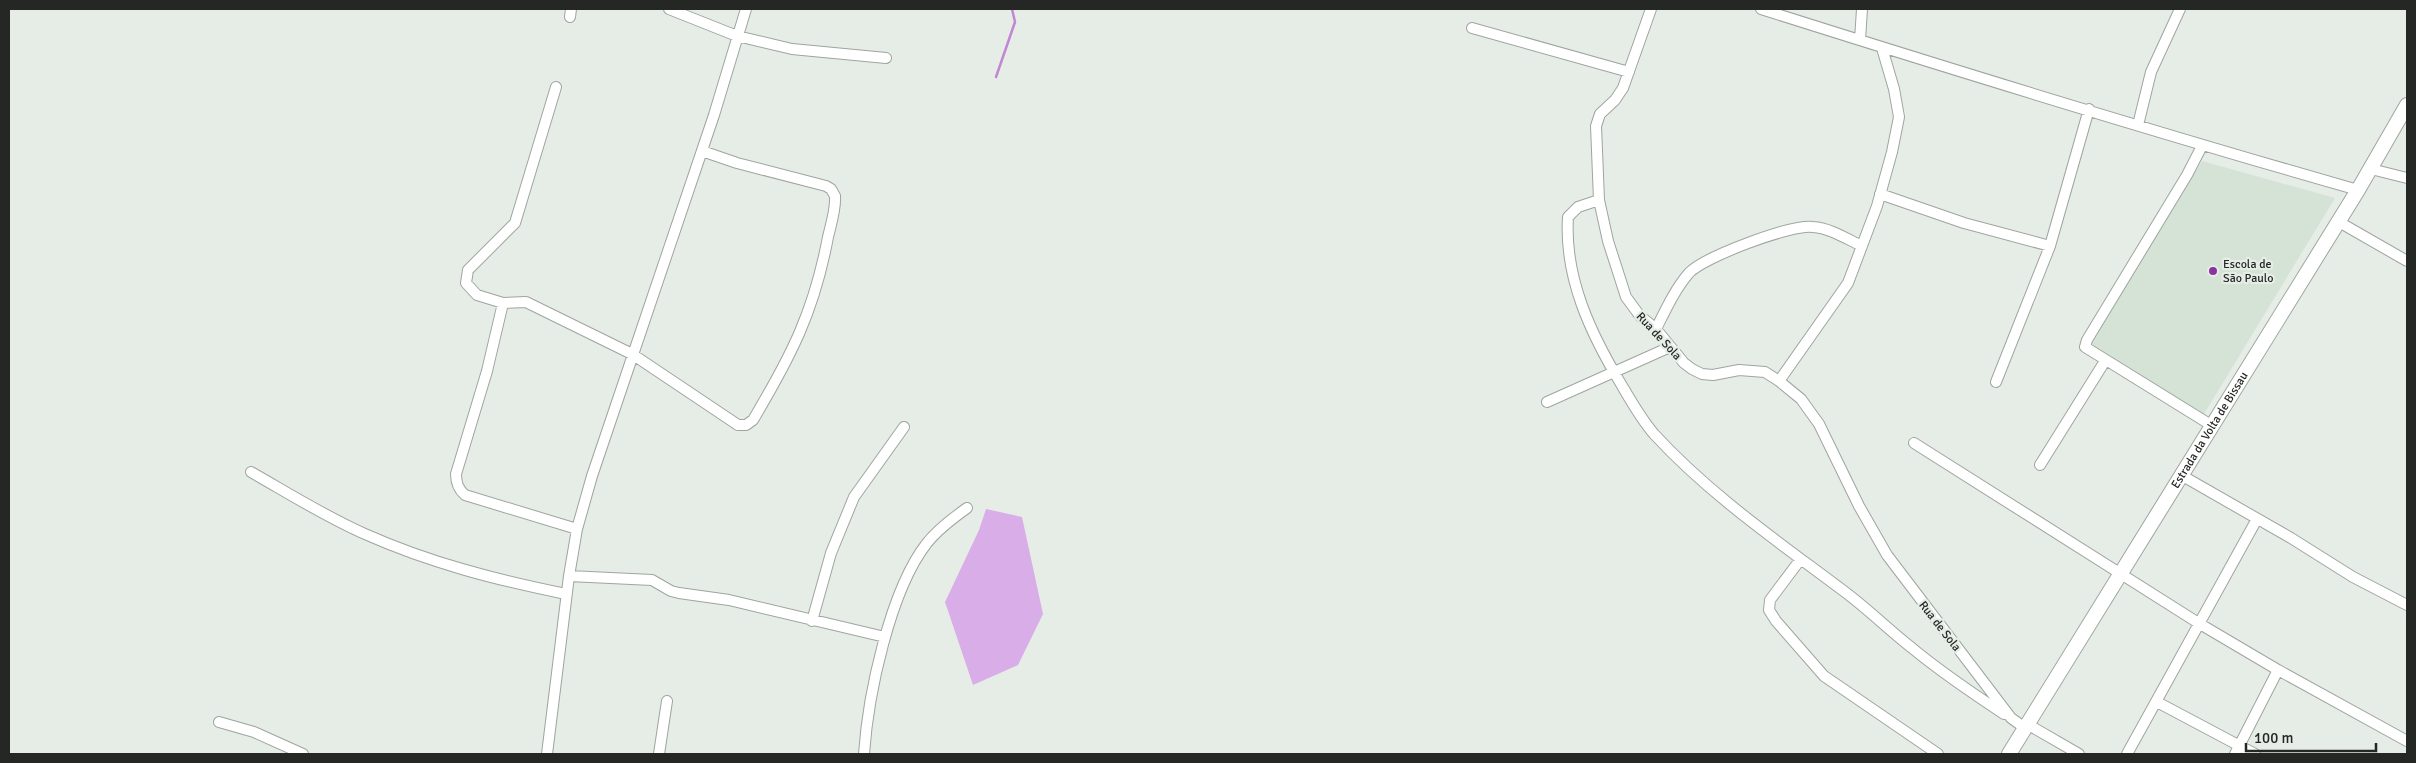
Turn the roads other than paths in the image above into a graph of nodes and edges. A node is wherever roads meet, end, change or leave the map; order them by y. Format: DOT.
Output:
graph roads {
  1 [pos="669,9"];
  2 [pos="746,9"];
  3 [pos="1651,9"];
  4 [pos="1762,9"];
  5 [pos="1862,9"];
  6 [pos="2180,9"];
  7 [pos="1472,28"];
  8 [pos="737,36"];
  9 [pos="1860,40"];
  10 [pos="1882,48"];
  11 [pos="886,58"];
  12 [pos="1628,72"];
  13 [pos="556,87"];
  14 [pos="2407,105"];
  15 [pos="2089,109"];
  16 [pos="2138,125"];
  17 [pos="2202,146"];
  18 [pos="702,151"];
  19 [pos="2371,168"];
  20 [pos="2407,178"];
  21 [pos="2358,190"];
  22 [pos="1880,194"];
  23 [pos="1599,200"];
  24 [pos="2339,222"];
  25 [pos="1862,246"];
  26 [pos="2050,246"];
  27 [pos="2407,260"];
  28 [pos="503,303"];
  29 [pos="1656,329"];
  30 [pos="1670,347"];
  31 [pos="632,354"];
  32 [pos="2105,361"];
  33 [pos="1613,371"];
  34 [pos="1780,381"];
  35 [pos="1996,382"];
  36 [pos="1547,402"];
  37 [pos="2211,425"];
  38 [pos="904,426"];
  39 [pos="1914,443"];
  40 [pos="2040,465"];
  41 [pos="251,472"];
  42 [pos="2181,475"];
  43 [pos="967,508"];
  44 [pos="2258,519"];
  45 [pos="577,529"];
  46 [pos="1800,560"];
  47 [pos="2122,574"];
  48 [pos="569,576"];
  49 [pos="566,594"];
  50 [pos="2407,604"];
  51 [pos="812,621"];
  52 [pos="2200,624"];
  53 [pos="885,637"];
  54 [pos="2278,670"];
  55 [pos="667,702"];
  56 [pos="2157,702"];
  57 [pos="2011,718"];
  58 [pos="219,722"];
  59 [pos="2026,726"];
  60 [pos="2407,741"];
  61 [pos="283,744"];
  62 [pos="2237,750"];
  63 [pos="279,754"];
  64 [pos="304,754"];
  65 [pos="546,754"];
  66 [pos="659,754"];
  67 [pos="864,754"];
  68 [pos="1938,754"];
  69 [pos="2009,754"];
  70 [pos="2079,754"];
  71 [pos="2127,754"];
  72 [pos="2255,754"];
  1 -- 8 [label="street"];
  2 -- 8 [label="street"];
  3 -- 12 [label="street, Rua de Sola"];
  4 -- 9 [label="street"];
  5 -- 9 [label="street"];
  6 -- 16 [label="street"];
  7 -- 12 [label="street"];
  8 -- 11 [label="street"];
  8 -- 18 [label="street"];
  9 -- 10 [label="street"];
  10 -- 15 [label="street"];
  10 -- 22 [label="street"];
  12 -- 23 [label="street, Rua de Sola"];
  13 -- 28 [label="street"];
  14 -- 19 [label="main road, Estrada da Volta de Bissau"];
  15 -- 16 [label="street"];
  15 -- 26 [label="street"];
  16 -- 17 [label="street"];
  17 -- 21 [label="street"];
  17 -- 32 [label="street"];
  18 -- 31 [label="street"];
  18 -- 31 [label="street"];
  19 -- 20 [label="street"];
  19 -- 21 [label="main road, Estrada da Volta de Bissau"];
  21 -- 24 [label="main road, Estrada da Volta de Bissau"];
  22 -- 25 [label="street"];
  22 -- 26 [label="street"];
  23 -- 29 [label="street, Rua de Sola"];
  23 -- 33 [label="street"];
  24 -- 27 [label="street"];
  24 -- 37 [label="main road, Estrada da Volta de Bissau"];
  25 -- 29 [label="street"];
  25 -- 34 [label="street"];
  26 -- 35 [label="street"];
  28 -- 31 [label="street"];
  28 -- 45 [label="street"];
  29 -- 30 [label="street, Rua de Sola"];
  30 -- 33 [label="street"];
  30 -- 34 [label="street, Rua de Sola"];
  31 -- 45 [label="street"];
  32 -- 37 [label="street"];
  32 -- 40 [label="street"];
  33 -- 36 [label="street"];
  33 -- 46 [label="street"];
  34 -- 57 [label="street, Rua de Sola"];
  37 -- 42 [label="main road, Estrada da Volta de Bissau"];
  38 -- 51 [label="street"];
  39 -- 47 [label="street"];
  41 -- 49 [label="street"];
  42 -- 44 [label="street"];
  42 -- 47 [label="main road, Estrada da Volta de Bissau"];
  43 -- 53 [label="street"];
  44 -- 50 [label="street"];
  44 -- 52 [label="street"];
  45 -- 48 [label="street"];
  46 -- 57 [label="street"];
  46 -- 68 [label="street"];
  47 -- 52 [label="street"];
  47 -- 59 [label="main road, Estrada da Volta de Bissau"];
  48 -- 49 [label="street"];
  48 -- 51 [label="street"];
  49 -- 65 [label="street"];
  51 -- 53 [label="street"];
  52 -- 54 [label="street"];
  52 -- 56 [label="street"];
  53 -- 67 [label="street"];
  54 -- 60 [label="street"];
  54 -- 62 [label="street"];
  55 -- 66 [label="street"];
  56 -- 62 [label="street"];
  56 -- 71 [label="street"];
  57 -- 59 [label="street, Rua de Sola"];
  58 -- 61 [label="street"];
  59 -- 69 [label="main road, Estrada da Volta de Bissau"];
  59 -- 70 [label="street, Rua de Sola"];
  61 -- 63 [label="street"];
  61 -- 64 [label="street"];
  62 -- 72 [label="street"];
}
